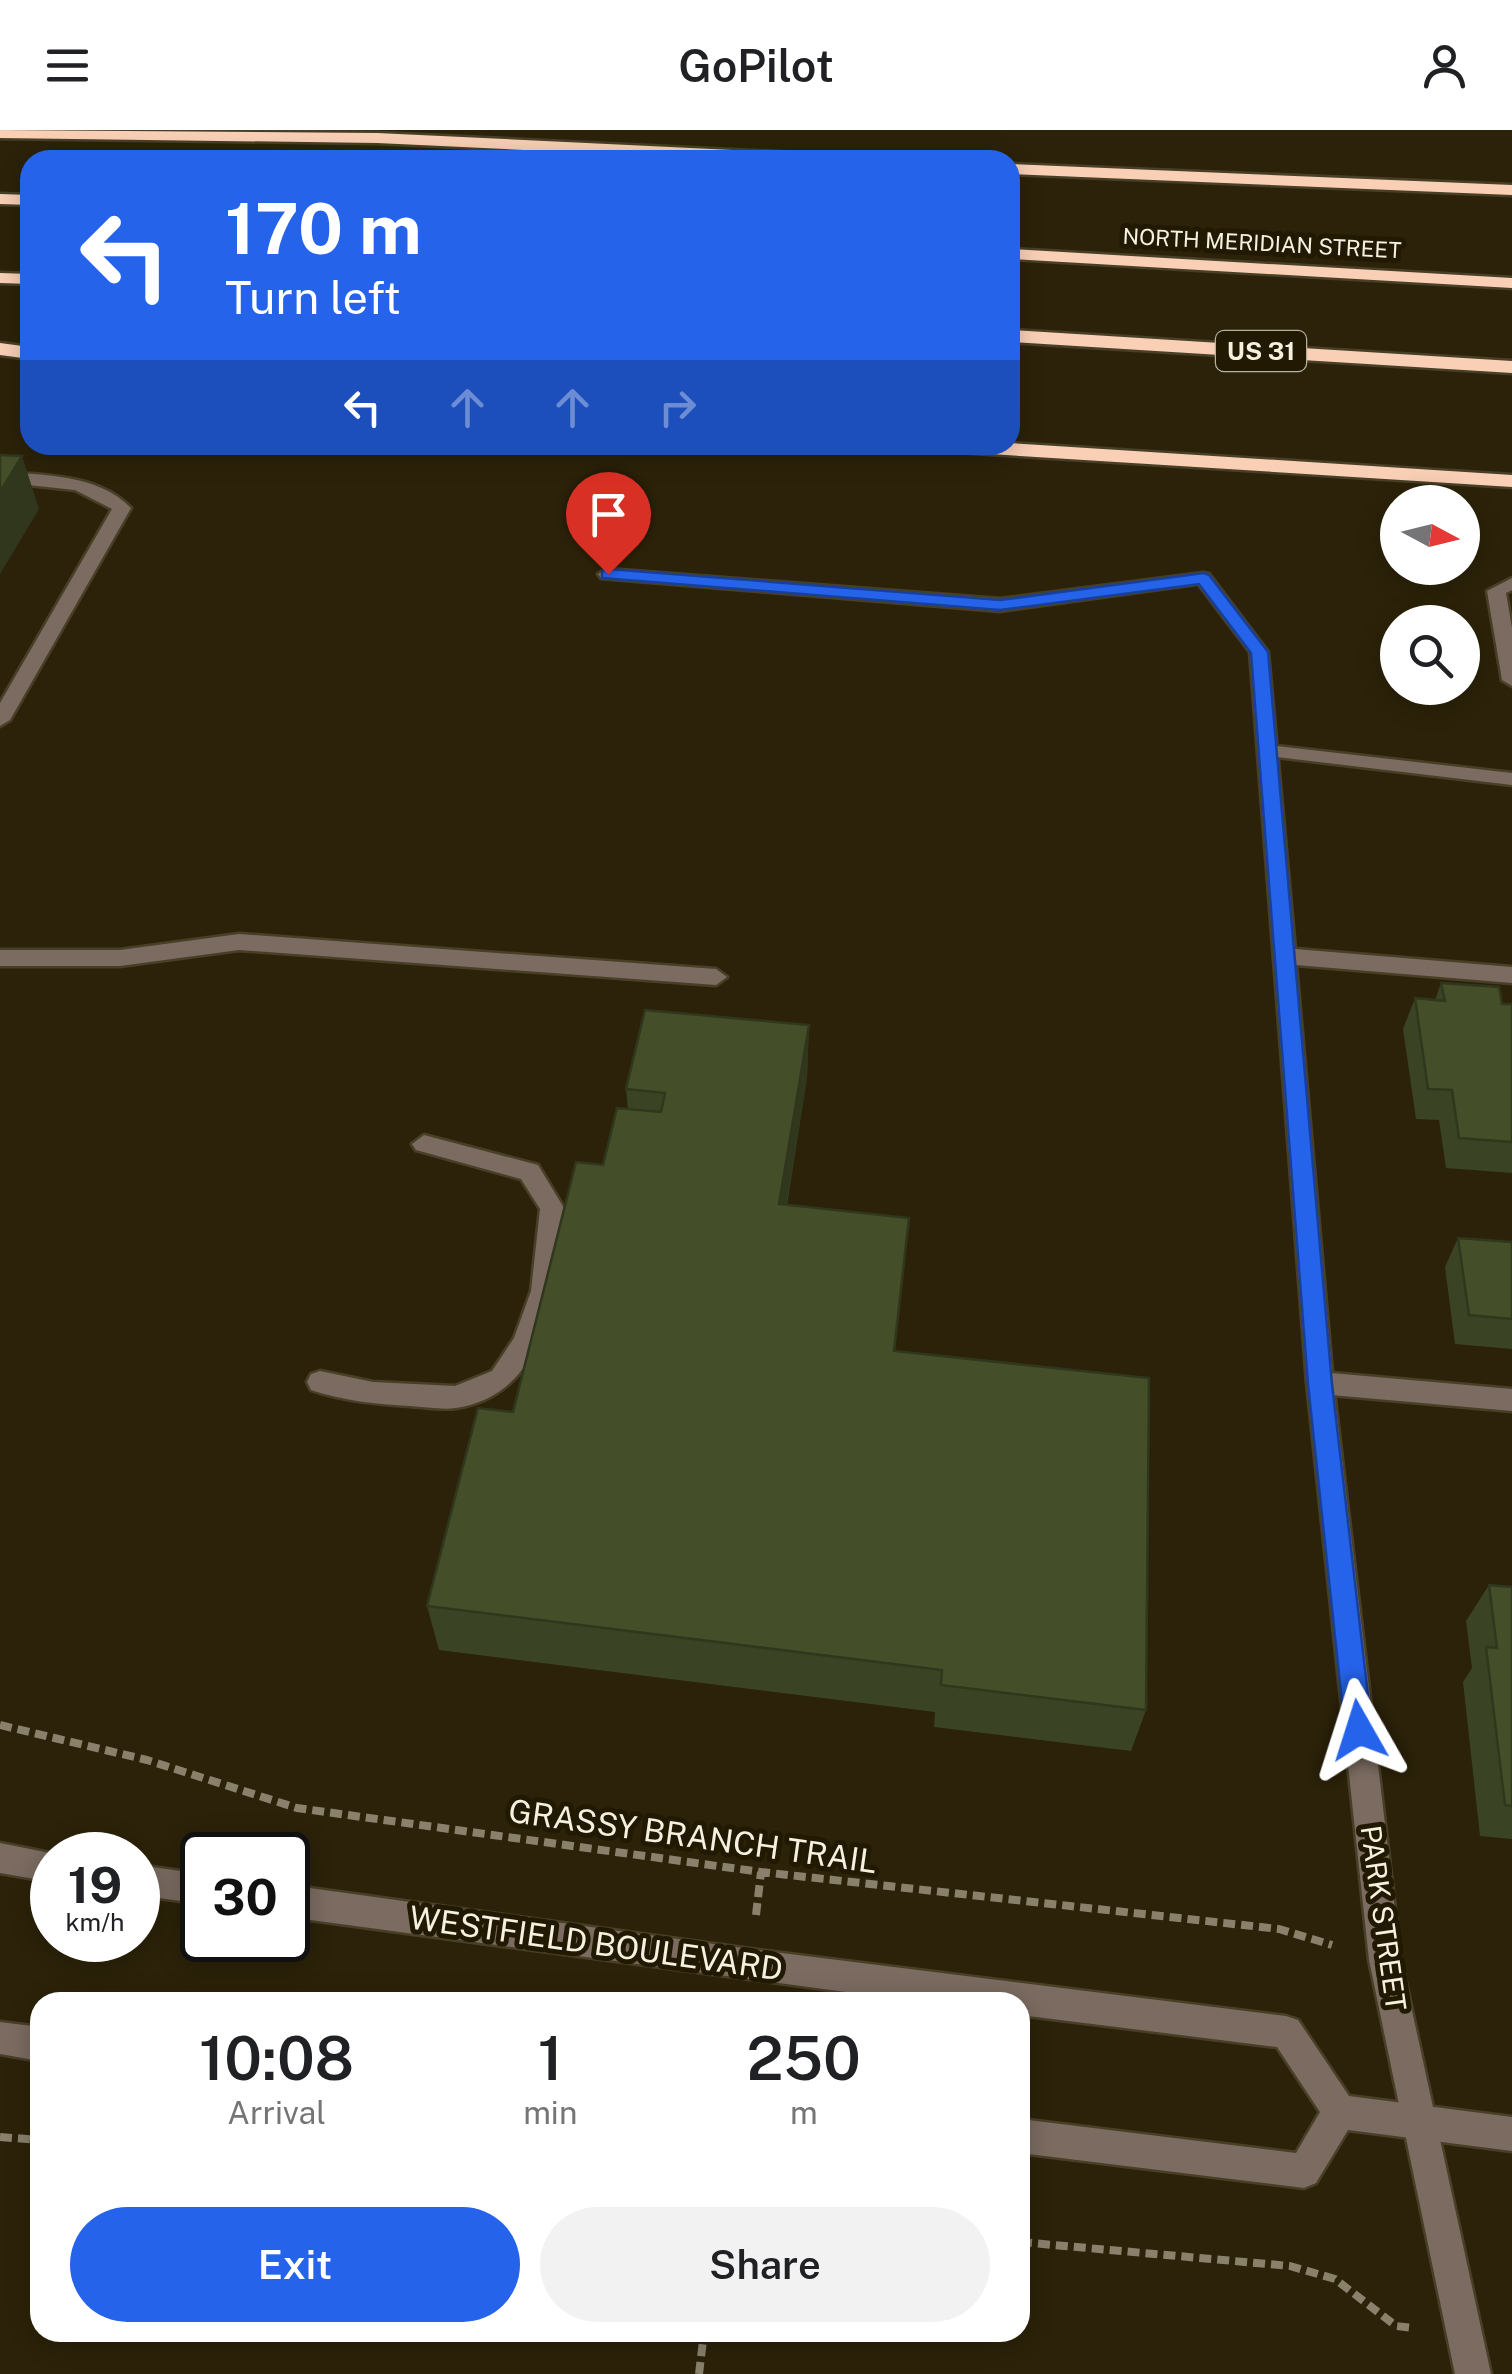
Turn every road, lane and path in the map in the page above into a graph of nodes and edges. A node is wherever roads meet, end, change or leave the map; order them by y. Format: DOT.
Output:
graph roads {
  1 [pos="0,133"];
  2 [pos="629,150"];
  3 [pos="1020,170"];
  4 [pos="1512,190"];
  5 [pos="1020,255"];
  6 [pos="1512,283"];
  7 [pos="1020,337"];
  8 [pos="1512,367"];
  9 [pos="1020,450"];
  10 [pos="0,478"];
  11 [pos="1512,481"];
  12 [pos="608,574"];
  13 [pos="1512,583"];
  14 [pos="1512,680"];
  15 [pos="0,720"];
  16 [pos="1267,751"];
  17 [pos="1512,779"];
  18 [pos="1284,956"];
  19 [pos="0,958"];
  20 [pos="716,976"];
  21 [pos="1512,976"];
  22 [pos="424,1144"];
  23 [pos="320,1382"];
  24 [pos="1320,1384"];
  25 [pos="1512,1400"];
  26 [pos="0,1726"];
  27 [pos="0,1858"];
  28 [pos="30,1863"];
  29 [pos="310,1903"];
  30 [pos="1385,1960"];
  31 [pos="966,1992"];
  32 [pos="1030,2000"];
  33 [pos="0,2038"];
  34 [pos="30,2042"];
  35 [pos="1340,2112"];
  36 [pos="1421,2122"];
  37 [pos="1512,2134"];
  38 [pos="0,2137"];
  39 [pos="1030,2137"];
  40 [pos="30,2139"];
  41 [pos="1030,2243"];
  42 [pos="1464,2332"];
  43 [pos="703,2342"];
  44 [pos="698,2374"];
  45 [pos="1473,2374"];
  1 -- 2 [label="highway"];
  3 -- 4 [label="highway"];
  5 -- 6 [label="highway, NORTH MERIDIAN STREET"];
  7 -- 8 [label="highway, US 31"];
  9 -- 11 [label="highway"];
  10 -- 15 [label="street"];
  12 -- 16 [label="street, PARK STREET"];
  13 -- 14 [label="street"];
  16 -- 17 [label="street"];
  16 -- 18 [label="street, PARK STREET"];
  18 -- 21 [label="street"];
  18 -- 24 [label="street, PARK STREET"];
  19 -- 20 [label="street"];
  22 -- 23 [label="street"];
  24 -- 25 [label="street"];
  24 -- 30 [label="street, PARK STREET"];
  26 -- 30 [label="path, GRASSY BRANCH TRAIL"];
  27 -- 28 [label="street"];
  29 -- 31 [label="street, WESTFIELD BOULEVARD"];
  30 -- 36 [label="street, PARK STREET"];
  32 -- 35 [label="street, WESTFIELD BOULEVARD"];
  33 -- 34 [label="street"];
  35 -- 36 [label="street"];
  35 -- 39 [label="street"];
  36 -- 37 [label="street"];
  36 -- 42 [label="street, PARK STREET"];
  38 -- 40 [label="path"];
  41 -- 42 [label="path"];
  42 -- 45 [label="street, PARK STREET"];
  43 -- 44 [label="path"];
}
